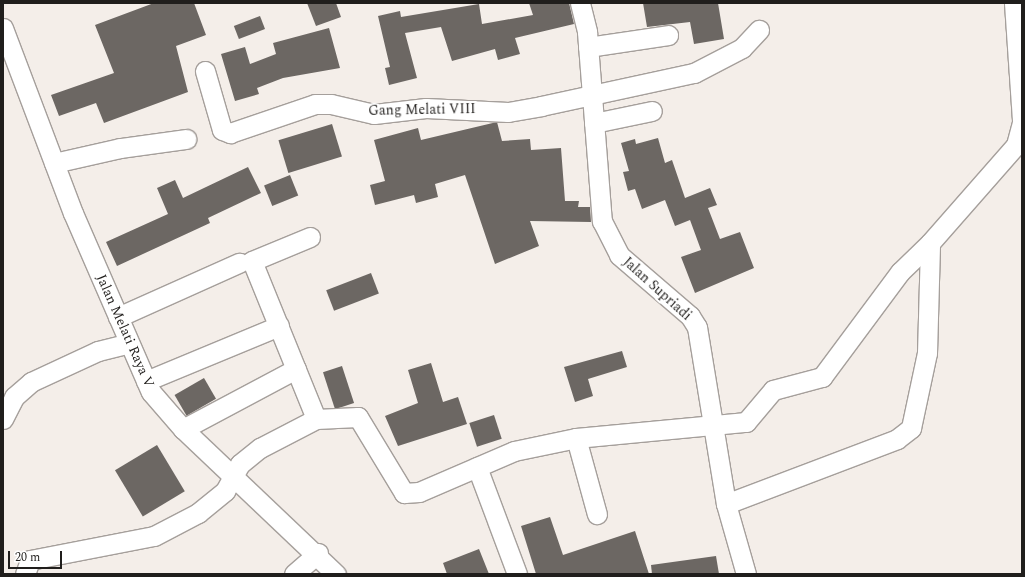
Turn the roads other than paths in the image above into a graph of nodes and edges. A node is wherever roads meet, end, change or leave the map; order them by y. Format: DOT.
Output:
graph roads {
  1 [pos="580,3"];
  2 [pos="1014,3"];
  3 [pos="3,28"];
  4 [pos="759,30"];
  5 [pos="668,35"];
  6 [pos="588,47"];
  7 [pos="205,71"];
  8 [pos="592,94"];
  9 [pos="652,111"];
  10 [pos="1022,121"];
  11 [pos="594,123"];
  12 [pos="186,139"];
  13 [pos="54,163"];
  14 [pos="310,237"];
  15 [pos="930,243"];
  16 [pos="239,263"];
  17 [pos="118,317"];
  18 [pos="279,326"];
  19 [pos="129,342"];
  20 [pos="296,369"];
  21 [pos="146,381"];
  22 [pos="3,418"];
  23 [pos="316,419"];
  24 [pos="711,427"];
  25 [pos="183,429"];
  26 [pos="576,438"];
  27 [pos="476,467"];
  28 [pos="234,475"];
  29 [pos="726,504"];
  30 [pos="596,514"];
  31 [pos="318,553"];
  32 [pos="28,567"];
  33 [pos="294,574"];
  34 [pos="336,574"];
  35 [pos="517,574"];
  36 [pos="746,574"];
  1 -- 6 [label="street, Jalan Supriadi"];
  2 -- 10 [label="street"];
  3 -- 13 [label="street, Jalan Melati Raya V"];
  4 -- 8 [label="street"];
  5 -- 6 [label="street"];
  6 -- 8 [label="street, Jalan Supriadi"];
  7 -- 8 [label="street, Gang Melati VIII"];
  8 -- 11 [label="street, Jalan Supriadi"];
  9 -- 11 [label="street"];
  10 -- 15 [label="street"];
  11 -- 24 [label="street, Jalan Supriadi"];
  12 -- 13 [label="street"];
  13 -- 17 [label="street, Jalan Melati Raya V"];
  14 -- 18 [label="street"];
  15 -- 24 [label="street"];
  15 -- 29 [label="street"];
  16 -- 17 [label="street"];
  17 -- 19 [label="street, Jalan Melati Raya V"];
  18 -- 20 [label="street"];
  18 -- 21 [label="street"];
  19 -- 21 [label="street, Jalan Melati Raya V"];
  19 -- 22 [label="street"];
  20 -- 23 [label="street"];
  20 -- 25 [label="street"];
  21 -- 25 [label="street, Jalan Melati Raya V"];
  23 -- 27 [label="street"];
  23 -- 28 [label="street"];
  24 -- 26 [label="street"];
  24 -- 29 [label="street, Jalan Supriadi"];
  25 -- 28 [label="street, Jalan Melati Raya V"];
  26 -- 27 [label="street"];
  26 -- 30 [label="street"];
  27 -- 35 [label="street"];
  28 -- 31 [label="street, Jalan Melati Raya V"];
  28 -- 32 [label="street"];
  29 -- 36 [label="street, Jalan Supriadi"];
  31 -- 33 [label="street"];
  31 -- 34 [label="street, Jalan Melati Raya V"];
}
